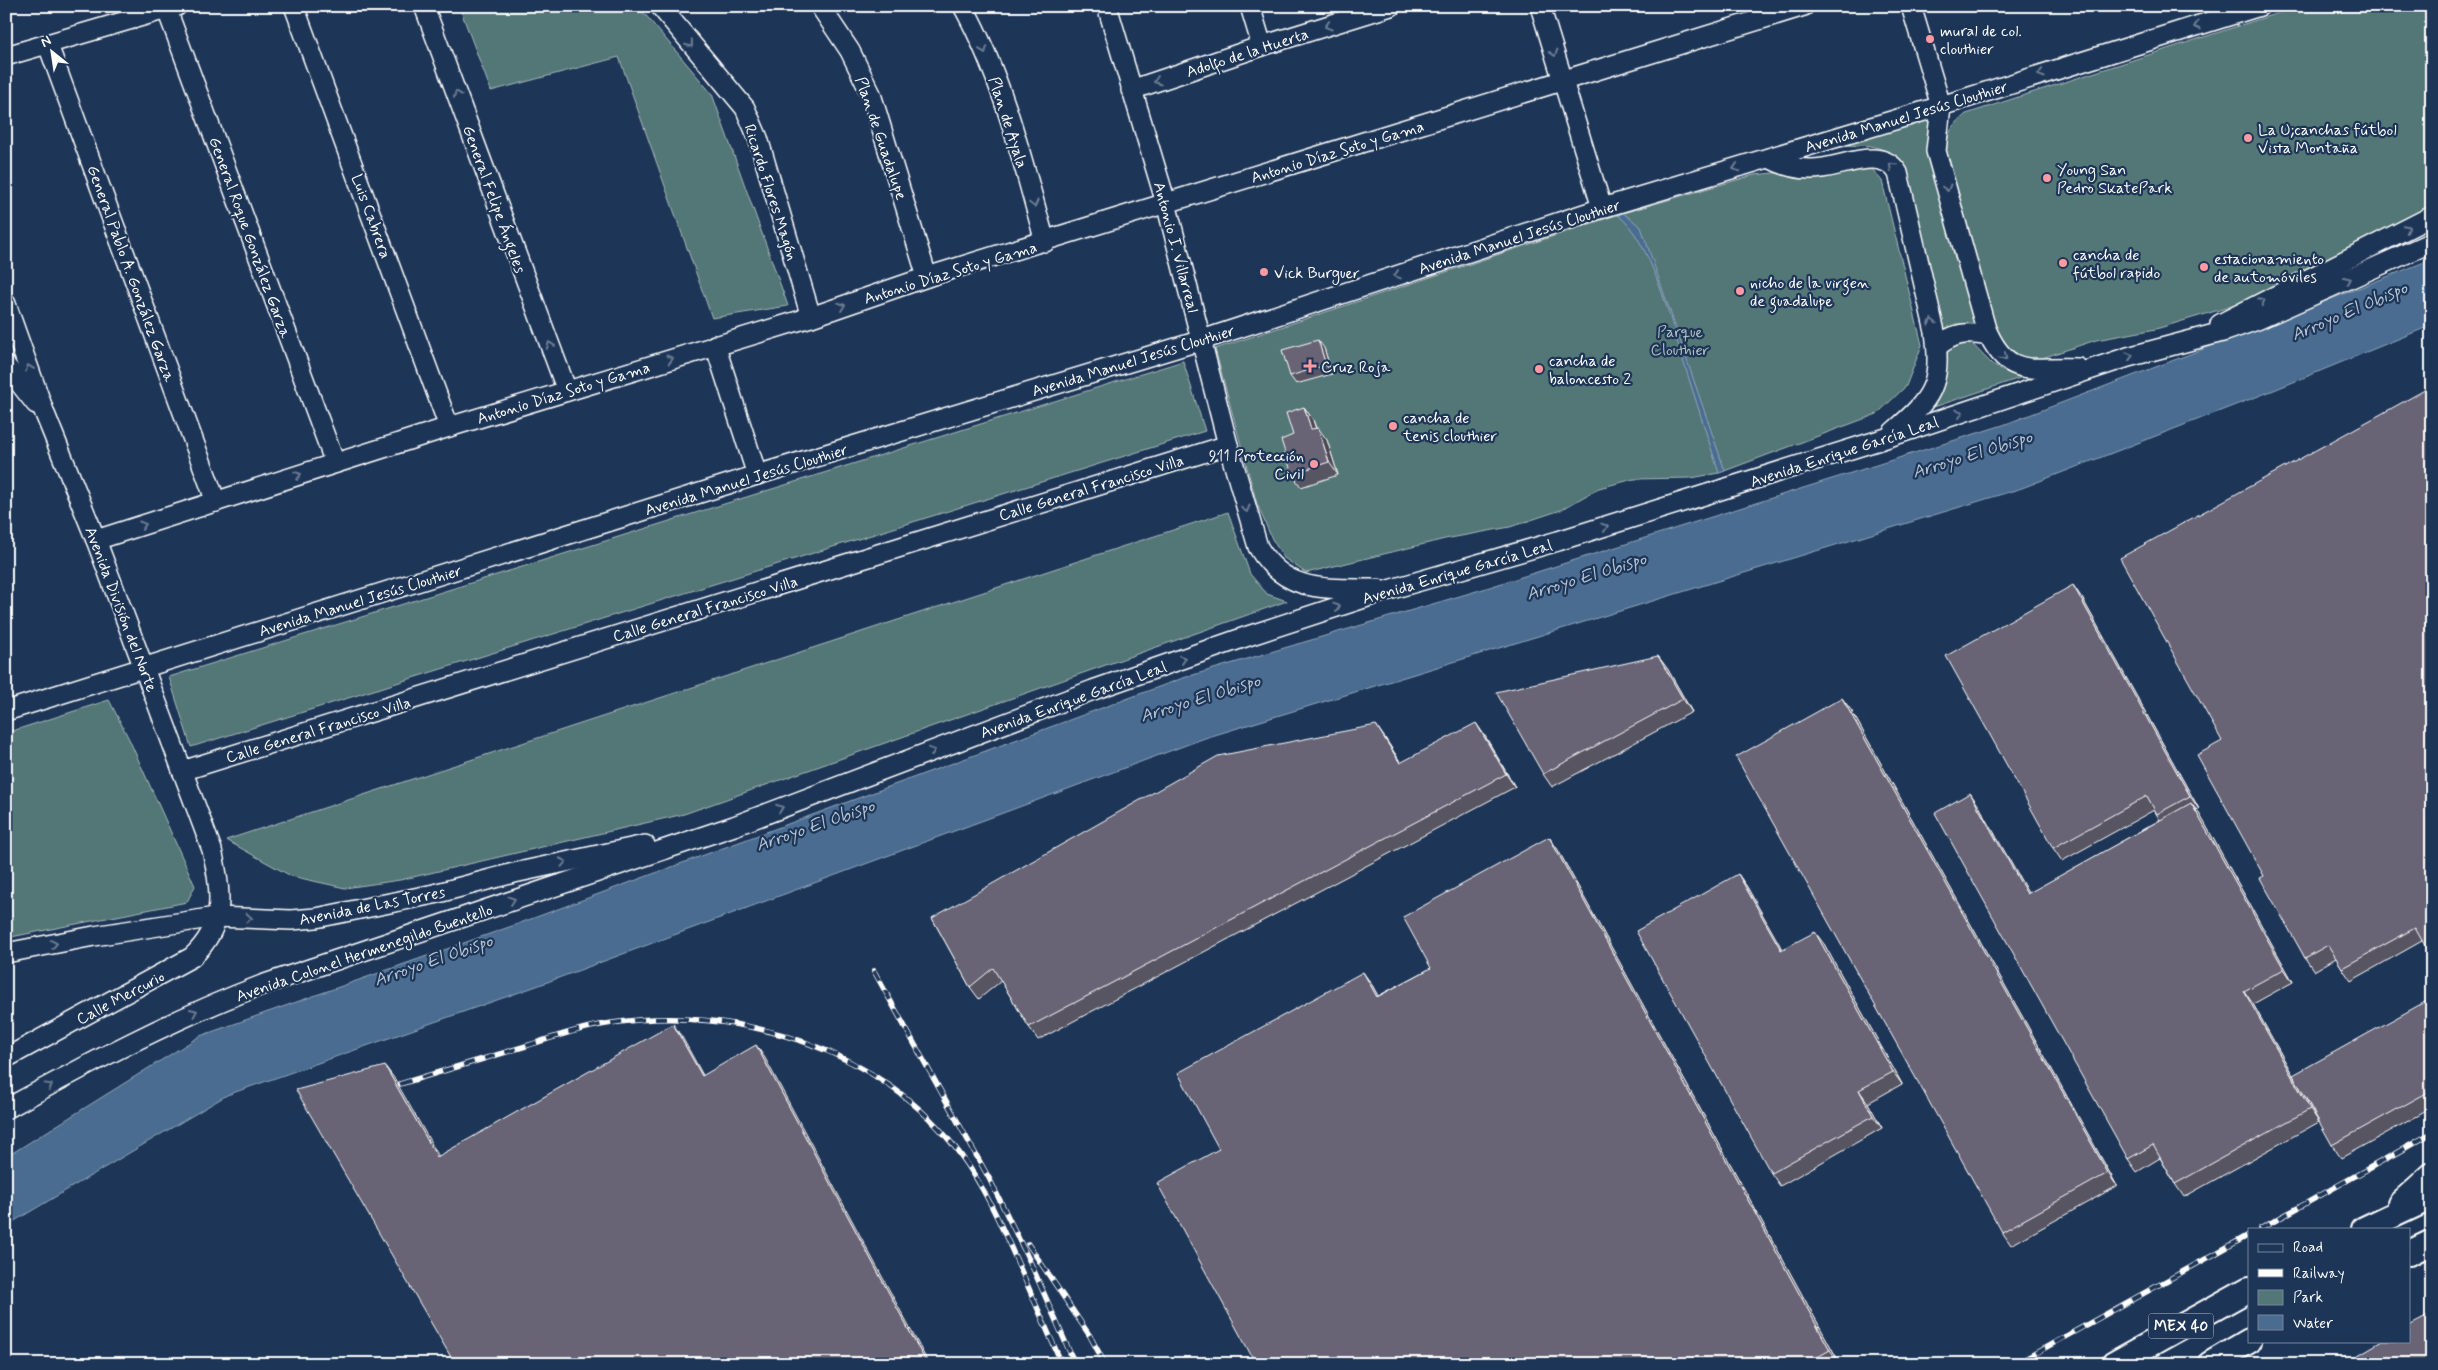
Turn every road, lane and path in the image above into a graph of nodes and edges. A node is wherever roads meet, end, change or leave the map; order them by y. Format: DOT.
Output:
graph roads {
  1 [pos="294,6"];
  2 [pos="424,6"];
  3 [pos="660,6"];
  4 [pos="820,6"];
  5 [pos="962,6"];
  6 [pos="1107,6"];
  7 [pos="1250,6"];
  8 [pos="1391,6"];
  9 [pos="1540,6"];
  10 [pos="1804,6"];
  11 [pos="1910,6"];
  12 [pos="2260,6"];
  13 [pos="172,8"];
  14 [pos="48,45"];
  15 [pos="1262,46"];
  16 [pos="6,56"];
  17 [pos="1563,82"];
  18 [pos="1131,90"];
  19 [pos="1942,106"];
  20 [pos="1769,158"];
  21 [pos="1166,203"];
  22 [pos="1602,208"];
  23 [pos="2432,216"];
  24 [pos="1045,242"];
  25 [pos="2432,242"];
  26 [pos="927,277"];
  27 [pos="6,304"];
  28 [pos="811,317"];
  29 [pos="1989,336"];
  30 [pos="1202,340"];
  31 [pos="2188,341"];
  32 [pos="715,345"];
  33 [pos="1937,347"];
  34 [pos="6,366"];
  35 [pos="2093,368"];
  36 [pos="567,391"];
  37 [pos="45,414"];
  38 [pos="449,427"];
  39 [pos="1886,438"];
  40 [pos="1228,445"];
  41 [pos="334,464"];
  42 [pos="757,475"];
  43 [pos="216,502"];
  44 [pos="96,540"];
  45 [pos="1392,589"];
  46 [pos="144,667"];
  47 [pos="6,711"];
  48 [pos="182,771"];
  49 [pos="734,826"];
  50 [pos="216,917"];
  51 [pos="6,953"];
  52 [pos="6,1058"];
  53 [pos="6,1109"];
  54 [pos="2432,1175"];
  55 [pos="2432,1197"];
  56 [pos="2386,1216"];
  57 [pos="2366,1228"];
  58 [pos="2432,1242"];
  59 [pos="2410,1253"];
  60 [pos="2248,1290"];
  61 [pos="2248,1342"];
  62 [pos="2114,1364"];
  63 [pos="2210,1364"];
  1 -- 38 [label="street, Luis Cabrera"];
  36 -- 2 [label="street, General Felipe Ángeles, one-way"];
  3 -- 28 [label="street, Ricardo Flores Magón, one-way"];
  4 -- 26 [label="street, Plan de Guadalupe"];
  5 -- 24 [label="street, Plan de Ayala, one-way"];
  6 -- 18 [label="street, Antonio I. Villarreal"];
  7 -- 15 [label="street"];
  8 -- 15 [label="street, Adolfo de la Huerta, one-way"];
  9 -- 17 [label="street, one-way"];
  10 -- 17 [label="street, Antonio Díaz Soto y Gama"];
  11 -- 19 [label="street"];
  12 -- 19 [label="street, Avenida Manuel Jesús Clouthier, one-way"];
  13 -- 14 [label="street"];
  13 -- 41 [label="street, General Roque González Garza"];
  14 -- 16 [label="street"];
  14 -- 43 [label="street, General Pablo A. González Garza"];
  15 -- 18 [label="street, Adolfo de la Huerta, one-way"];
  17 -- 21 [label="street, Antonio Díaz Soto y Gama"];
  17 -- 22 [label="street"];
  18 -- 21 [label="street, Antonio I. Villarreal"];
  19 -- 20 [label="street, Avenida Manuel Jesús Clouthier"];
  19 -- 29 [label="street, one-way"];
  20 -- 22 [label="street, Avenida Manuel Jesús Clouthier, one-way"];
  33 -- 20 [label="street, one-way"];
  21 -- 24 [label="street, Antonio Díaz Soto y Gama"];
  21 -- 30 [label="street, Antonio I. Villarreal"];
  22 -- 30 [label="street, Avenida Manuel Jesús Clouthier, one-way"];
  31 -- 23 [label="street, Avenida Enrique García Leal, one-way"];
  24 -- 26 [label="street, Antonio Díaz Soto y Gama"];
  31 -- 25 [label="street, Avenida Enrique García Leal, one-way"];
  28 -- 26 [label="street, Antonio Díaz Soto y Gama, one-way"];
  37 -- 27 [label="street, Avenida División del Norte, one-way"];
  28 -- 32 [label="street, Antonio Díaz Soto y Gama"];
  29 -- 33 [label="street"];
  29 -- 35 [label="street, one-way"];
  30 -- 40 [label="street, Antonio I. Villarreal"];
  30 -- 42 [label="street, Avenida Manuel Jesús Clouthier"];
  35 -- 31 [label="street, Avenida Enrique García Leal, one-way"];
  36 -- 32 [label="street, Antonio Díaz Soto y Gama, one-way"];
  32 -- 42 [label="street"];
  33 -- 39 [label="street"];
  34 -- 37 [label="street"];
  39 -- 35 [label="street, Avenida Enrique García Leal, one-way"];
  36 -- 38 [label="street, Antonio Díaz Soto y Gama"];
  37 -- 44 [label="street, Avenida División del Norte"];
  38 -- 41 [label="street, Antonio Díaz Soto y Gama"];
  45 -- 39 [label="street, Avenida Enrique García Leal, one-way"];
  40 -- 45 [label="street, Antonio I. Villarreal, one-way"];
  40 -- 48 [label="street, Calle General Francisco Villa"];
  43 -- 41 [label="street, Antonio Díaz Soto y Gama, one-way"];
  42 -- 46 [label="street, Avenida Manuel Jesús Clouthier"];
  44 -- 43 [label="street, Antonio Díaz Soto y Gama, one-way"];
  44 -- 46 [label="street, Avenida División del Norte"];
  49 -- 45 [label="street, Avenida Enrique García Leal, one-way"];
  46 -- 47 [label="street, Avenida Manuel Jesús Clouthier"];
  46 -- 48 [label="street, Avenida División del Norte"];
  48 -- 50 [label="street, Avenida División del Norte"];
  50 -- 49 [label="street, Avenida de Las Torres, one-way"];
  53 -- 49 [label="street, Avenida Colonel Hermenegildo Buentello, one-way"];
  51 -- 50 [label="street, Avenida de Las Torres, one-way"];
  50 -- 52 [label="street, Calle Mercurio"];
  54 -- 56 [label="main road"];
  55 -- 56 [label="main road"];
  56 -- 57 [label="main road"];
  58 -- 59 [label="main road"];
  60 -- 62 [label="main road, MEX 40"];
  61 -- 63 [label="main road, MEX 40"];
}
